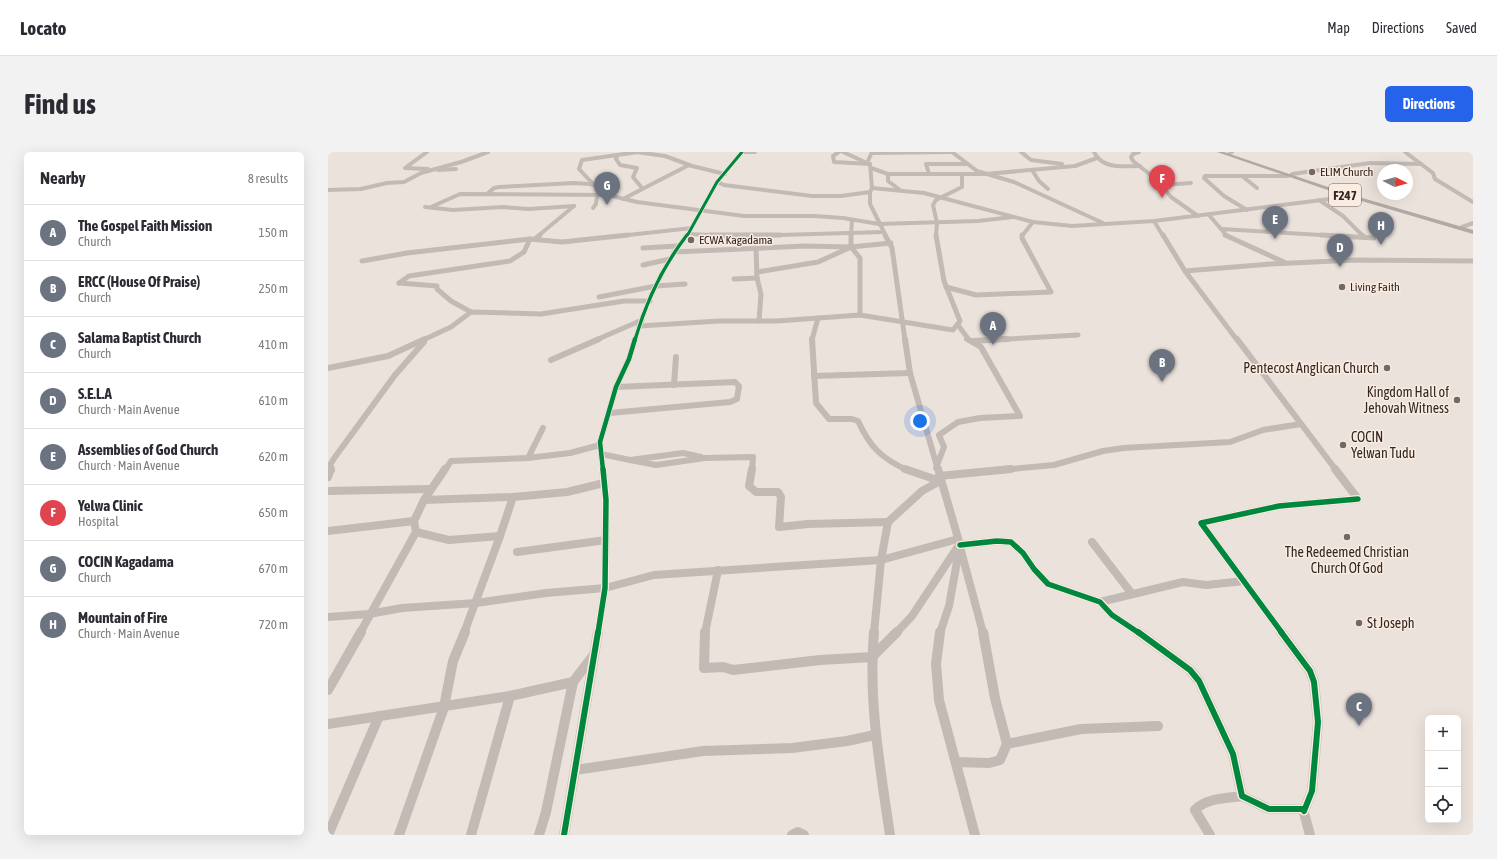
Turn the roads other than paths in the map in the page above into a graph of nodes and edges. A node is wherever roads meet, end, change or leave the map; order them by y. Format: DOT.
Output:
graph roads {
  1 [pos="427,152"];
  2 [pos="488,152"];
  3 [pos="637,152"];
  4 [pos="742,152"];
  5 [pos="755,152"];
  6 [pos="839,152"];
  7 [pos="843,152"];
  8 [pos="872,152"];
  9 [pos="961,152"];
  10 [pos="1021,152"];
  11 [pos="1094,152"];
  12 [pos="1139,152"];
  13 [pos="1219,152"];
  14 [pos="1230,152"];
  15 [pos="1405,152"];
  16 [pos="953,153"];
  17 [pos="468,154"];
  18 [pos="665,154"];
  19 [pos="617,156"];
  20 [pos="1097,158"];
  21 [pos="465,160"];
  22 [pos="966,164"];
  23 [pos="1421,164"];
  24 [pos="689,165"];
  25 [pos="869,165"];
  26 [pos="1075,166"];
  27 [pos="1140,166"];
  28 [pos="456,169"];
  29 [pos="431,170"];
  30 [pos="1032,170"];
  31 [pos="725,174"];
  32 [pos="888,174"];
  33 [pos="929,174"];
  34 [pos="986,174"];
  35 [pos="962,175"];
  36 [pos="1290,175"];
  37 [pos="1242,176"];
  38 [pos="872,178"];
  39 [pos="717,182"];
  40 [pos="1191,182"];
  41 [pos="594,185"];
  42 [pos="1162,185"];
  43 [pos="642,188"];
  44 [pos="1257,188"];
  45 [pos="1048,189"];
  46 [pos="328,190"];
  47 [pos="871,190"];
  48 [pos="900,190"];
  49 [pos="487,194"];
  50 [pos="608,195"];
  51 [pos="597,196"];
  52 [pos="942,196"];
  53 [pos="1352,196"];
  54 [pos="623,199"];
  55 [pos="1319,200"];
  56 [pos="1473,202"];
  57 [pos="425,207"];
  58 [pos="431,207"];
  59 [pos="593,208"];
  60 [pos="1247,210"];
  61 [pos="700,211"];
  62 [pos="1209,215"];
  63 [pos="1198,216"];
  64 [pos="1013,217"];
  65 [pos="852,220"];
  66 [pos="1154,221"];
  67 [pos="1033,222"];
  68 [pos="1473,222"];
  69 [pos="937,223"];
  70 [pos="879,224"];
  71 [pos="1105,224"];
  72 [pos="1462,228"];
  73 [pos="1221,230"];
  74 [pos="690,231"];
  75 [pos="1473,231"];
  76 [pos="852,232"];
  77 [pos="883,232"];
  78 [pos="1364,237"];
  79 [pos="1374,238"];
  80 [pos="533,239"];
  81 [pos="890,243"];
  82 [pos="851,247"];
  83 [pos="643,248"];
  84 [pos="756,248"];
  85 [pos="676,249"];
  86 [pos="670,259"];
  87 [pos="362,261"];
  88 [pos="1473,261"];
  89 [pos="1287,263"];
  90 [pos="643,265"];
  91 [pos="1185,271"];
  92 [pos="757,272"];
  93 [pos="757,278"];
  94 [pos="734,279"];
  95 [pos="685,284"];
  96 [pos="656,286"];
  97 [pos="946,288"];
  98 [pos="599,297"];
  99 [pos="650,301"];
  100 [pos="471,312"];
  101 [pos="860,315"];
  102 [pos="818,318"];
  103 [pos="759,321"];
  104 [pos="903,321"];
  105 [pos="641,323"];
  106 [pos="958,325"];
  107 [pos="1078,335"];
  108 [pos="427,339"];
  109 [pos="973,341"];
  110 [pos="676,357"];
  111 [pos="551,360"];
  112 [pos="328,368"];
  113 [pos="910,373"];
  114 [pos="814,376"];
  115 [pos="674,385"];
  116 [pos="616,387"];
  117 [pos="610,413"];
  118 [pos="1301,424"];
  119 [pos="543,428"];
  120 [pos="600,445"];
  121 [pos="601,454"];
  122 [pos="528,458"];
  123 [pos="936,468"];
  124 [pos="328,477"];
  125 [pos="939,478"];
  126 [pos="604,483"];
  127 [pos="430,488"];
  128 [pos="328,491"];
  129 [pos="513,497"];
  130 [pos="424,500"];
  131 [pos="414,521"];
  132 [pos="888,522"];
  133 [pos="328,531"];
  134 [pos="416,532"];
  135 [pos="500,536"];
  136 [pos="606,540"];
  137 [pos="959,542"];
  138 [pos="1092,542"];
  139 [pos="517,552"];
  140 [pos="881,560"];
  141 [pos="718,570"];
  142 [pos="1244,581"];
  143 [pos="605,588"];
  144 [pos="1132,594"];
  145 [pos="1100,602"];
  146 [pos="476,603"];
  147 [pos="369,614"];
  148 [pos="328,617"];
  149 [pos="594,655"];
  150 [pos="872,657"];
  151 [pos="573,682"];
  152 [pos="328,690"];
  153 [pos="510,696"];
  154 [pos="444,707"];
  155 [pos="379,716"];
  156 [pos="328,724"];
  157 [pos="1158,726"];
  158 [pos="874,735"];
  159 [pos="1007,744"];
  160 [pos="956,762"];
  161 [pos="575,770"];
  162 [pos="1242,796"];
  163 [pos="1303,809"];
  164 [pos="328,835"];
  165 [pos="399,835"];
  166 [pos="471,835"];
  167 [pos="539,835"];
  168 [pos="564,835"];
  169 [pos="792,835"];
  170 [pos="804,835"];
  171 [pos="890,835"];
  172 [pos="975,835"];
  173 [pos="1210,835"];
  174 [pos="1310,835"];
  1 -- 29 [label="street"];
  2 -- 21 [label="street"];
  3 -- 18 [label="street"];
  3 -- 19 [label="street"];
  4 -- 5 [label="street"];
  4 -- 31 [label="street"];
  6 -- 25 [label="street"];
  7 -- 25 [label="street"];
  8 -- 16 [label="street"];
  8 -- 25 [label="street"];
  9 -- 16 [label="street"];
  10 -- 26 [label="street"];
  11 -- 20 [label="street"];
  12 -- 27 [label="street"];
  13 -- 36 [label="main road, F247"];
  14 -- 36 [label="main road, F247"];
  15 -- 23 [label="street"];
  16 -- 22 [label="street"];
  17 -- 21 [label="street"];
  18 -- 24 [label="street"];
  19 -- 41 [label="street"];
  19 -- 43 [label="street"];
  20 -- 26 [label="street"];
  20 -- 27 [label="street"];
  21 -- 29 [label="street"];
  22 -- 33 [label="street"];
  22 -- 34 [label="street"];
  23 -- 36 [label="street"];
  23 -- 56 [label="street"];
  24 -- 31 [label="street"];
  24 -- 43 [label="street"];
  25 -- 32 [label="street"];
  25 -- 38 [label="street"];
  26 -- 30 [label="street"];
  27 -- 42 [label="street"];
  28 -- 29 [label="street"];
  29 -- 46 [label="street"];
  30 -- 34 [label="street"];
  30 -- 45 [label="street"];
  31 -- 39 [label="street"];
  32 -- 33 [label="street"];
  32 -- 38 [label="street"];
  32 -- 48 [label="street"];
  33 -- 35 [label="street"];
  34 -- 35 [label="street"];
  34 -- 71 [label="street"];
  35 -- 52 [label="street"];
  36 -- 37 [label="street"];
  36 -- 53 [label="main road, F247"];
  37 -- 44 [label="street"];
  37 -- 60 [label="street"];
  38 -- 47 [label="street"];
  39 -- 47 [label="street"];
  39 -- 61 [label="street"];
  40 -- 42 [label="street"];
  41 -- 49 [label="street"];
  41 -- 50 [label="street"];
  42 -- 63 [label="street"];
  43 -- 54 [label="street"];
  47 -- 48 [label="street"];
  47 -- 70 [label="street"];
  48 -- 52 [label="street"];
  49 -- 51 [label="street"];
  49 -- 58 [label="street"];
  50 -- 51 [label="street"];
  50 -- 54 [label="street"];
  51 -- 59 [label="street"];
  52 -- 64 [label="street"];
  52 -- 69 [label="street"];
  53 -- 55 [label="street"];
  53 -- 72 [label="main road, F247"];
  53 -- 75 [label="main road, F247"];
  54 -- 61 [label="street"];
  55 -- 60 [label="street"];
  55 -- 78 [label="street"];
  57 -- 58 [label="street"];
  58 -- 80 [label="street"];
  60 -- 62 [label="street"];
  61 -- 65 [label="street"];
  61 -- 74 [label="street"];
  62 -- 63 [label="street"];
  62 -- 73 [label="street"];
  63 -- 66 [label="street"];
  64 -- 67 [label="street"];
  64 -- 69 [label="street"];
  65 -- 70 [label="street"];
  65 -- 76 [label="street"];
  66 -- 71 [label="street"];
  66 -- 91 [label="street"];
  67 -- 71 [label="street"];
  67 -- 97 [label="street"];
  68 -- 72 [label="street"];
  69 -- 70 [label="street"];
  69 -- 97 [label="street"];
  70 -- 77 [label="street"];
  72 -- 75 [label="main road, F247"];
  73 -- 78 [label="street"];
  73 -- 89 [label="street"];
  74 -- 76 [label="street"];
  74 -- 80 [label="street"];
  74 -- 85 [label="street"];
  76 -- 77 [label="street"];
  76 -- 82 [label="street"];
  77 -- 81 [label="street"];
  78 -- 79 [label="street"];
  80 -- 87 [label="street"];
  80 -- 100 [label="street"];
  81 -- 82 [label="street"];
  81 -- 104 [label="street"];
  82 -- 84 [label="street"];
  82 -- 92 [label="street"];
  82 -- 101 [label="street"];
  83 -- 85 [label="street"];
  84 -- 85 [label="street"];
  84 -- 92 [label="street"];
  85 -- 86 [label="street"];
  86 -- 90 [label="street"];
  86 -- 96 [label="street"];
  88 -- 89 [label="street"];
  89 -- 91 [label="street"];
  91 -- 118 [label="street"];
  92 -- 93 [label="street"];
  93 -- 94 [label="street"];
  93 -- 103 [label="street"];
  95 -- 96 [label="street"];
  96 -- 98 [label="street"];
  96 -- 99 [label="street"];
  97 -- 106 [label="street"];
  99 -- 100 [label="street"];
  99 -- 105 [label="street"];
  100 -- 108 [label="street"];
  101 -- 102 [label="street"];
  101 -- 104 [label="street"];
  102 -- 103 [label="street"];
  102 -- 114 [label="street"];
  103 -- 105 [label="street"];
  104 -- 106 [label="street"];
  104 -- 113 [label="street"];
  105 -- 111 [label="street"];
  105 -- 116 [label="street"];
  106 -- 109 [label="street"];
  107 -- 109 [label="street"];
  108 -- 112 [label="street"];
  108 -- 124 [label="street"];
  109 -- 123 [label="street"];
  110 -- 115 [label="street"];
  113 -- 114 [label="street"];
  113 -- 123 [label="street"];
  114 -- 125 [label="street"];
  115 -- 116 [label="street"];
  115 -- 117 [label="street"];
  116 -- 117 [label="street"];
  117 -- 120 [label="street"];
  118 -- 125 [label="street"];
  118 -- 142 [label="street"];
  119 -- 122 [label="street"];
  120 -- 121 [label="street"];
  120 -- 122 [label="street"];
  121 -- 126 [label="street"];
  121 -- 132 [label="street"];
  122 -- 127 [label="street"];
  123 -- 125 [label="street"];
  125 -- 132 [label="street"];
  125 -- 137 [label="street"];
  126 -- 129 [label="street"];
  126 -- 136 [label="street"];
  127 -- 128 [label="street"];
  127 -- 130 [label="street"];
  129 -- 130 [label="street"];
  129 -- 135 [label="street"];
  130 -- 131 [label="street"];
  131 -- 133 [label="street"];
  131 -- 134 [label="street"];
  132 -- 140 [label="street"];
  134 -- 135 [label="street"];
  134 -- 147 [label="street"];
  135 -- 146 [label="street"];
  136 -- 139 [label="street"];
  136 -- 143 [label="street"];
  137 -- 140 [label="street"];
  137 -- 145 [label="street"];
  137 -- 150 [label="street"];
  137 -- 159 [label="street"];
  137 -- 160 [label="street"];
  138 -- 144 [label="street"];
  140 -- 141 [label="street"];
  140 -- 150 [label="street"];
  141 -- 143 [label="street"];
  141 -- 150 [label="street"];
  142 -- 144 [label="street"];
  142 -- 163 [label="street"];
  143 -- 146 [label="street"];
  143 -- 149 [label="street"];
  144 -- 145 [label="street"];
  145 -- 162 [label="street"];
  146 -- 147 [label="street"];
  146 -- 154 [label="street"];
  147 -- 148 [label="street"];
  147 -- 152 [label="street"];
  149 -- 151 [label="street"];
  149 -- 161 [label="street"];
  150 -- 158 [label="street"];
  151 -- 153 [label="street"];
  151 -- 167 [label="street"];
  153 -- 154 [label="street"];
  153 -- 166 [label="street"];
  154 -- 155 [label="street"];
  154 -- 165 [label="street"];
  155 -- 156 [label="street"];
  155 -- 164 [label="street"];
  157 -- 159 [label="street"];
  158 -- 161 [label="street"];
  158 -- 171 [label="street"];
  159 -- 160 [label="street"];
  160 -- 172 [label="street"];
  161 -- 168 [label="street"];
  162 -- 163 [label="street"];
  162 -- 173 [label="street"];
  163 -- 174 [label="street"];
  169 -- 170 [label="street"];
}
